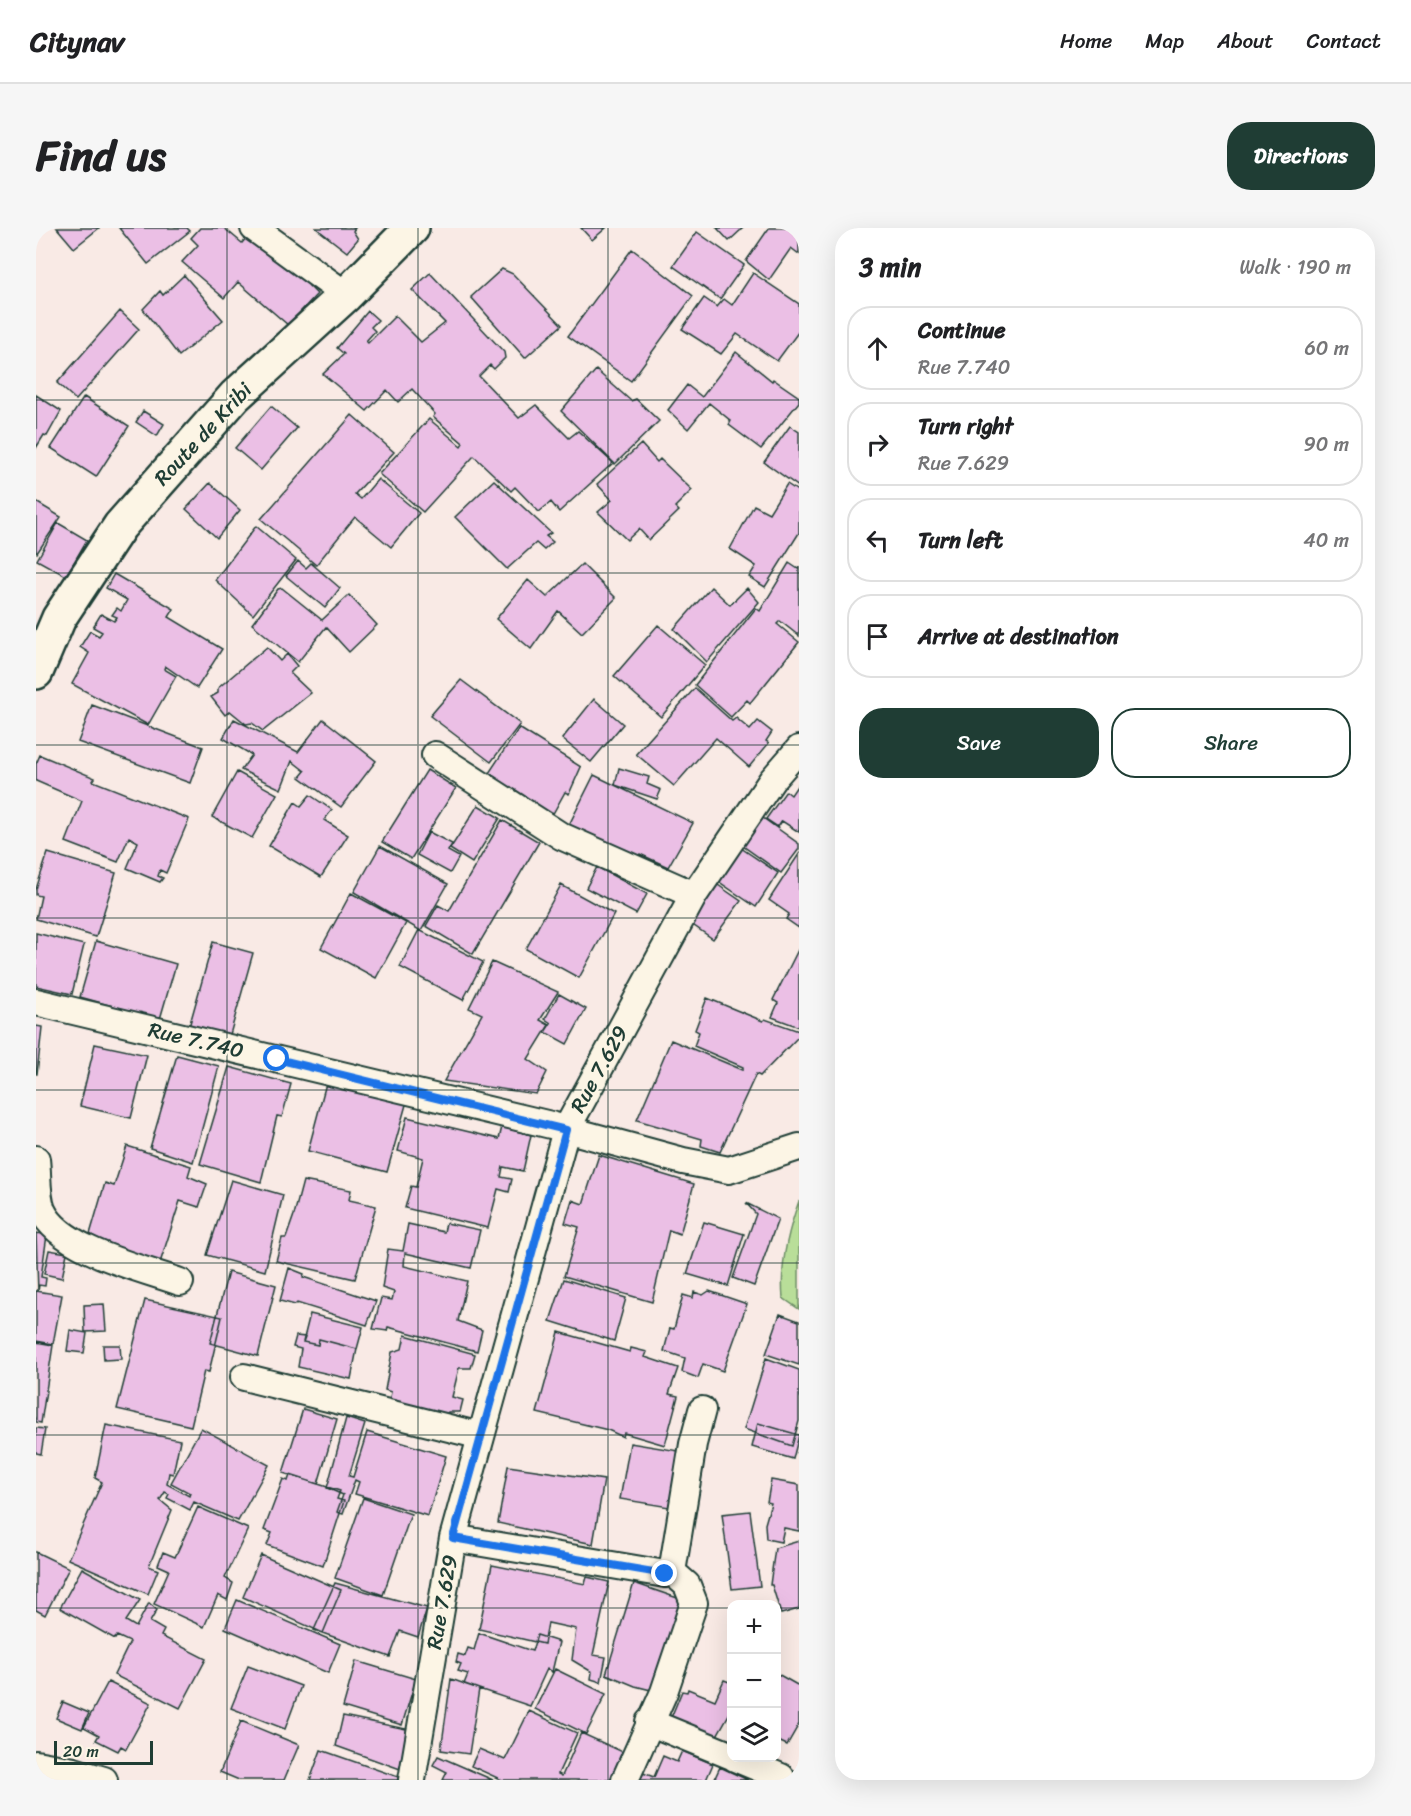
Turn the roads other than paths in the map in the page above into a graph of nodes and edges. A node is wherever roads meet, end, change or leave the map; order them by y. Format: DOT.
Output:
graph roads {
  1 [pos="254,228"];
  2 [pos="412,228"];
  3 [pos="346,295"];
  4 [pos="36,672"];
  5 [pos="799,749"];
  6 [pos="435,755"];
  7 [pos="694,895"];
  8 [pos="36,1002"];
  9 [pos="566,1130"];
  10 [pos="799,1147"];
  11 [pos="36,1159"];
  12 [pos="180,1282"];
  13 [pos="244,1377"];
  14 [pos="702,1410"];
  15 [pos="482,1436"];
  16 [pos="453,1538"];
  17 [pos="672,1572"];
  18 [pos="650,1722"];
  19 [pos="727,1754"];
  20 [pos="745,1762"];
  21 [pos="36,1764"];
  22 [pos="781,1777"];
  23 [pos="99,1779"];
  24 [pos="412,1780"];
  25 [pos="625,1780"];
  1 -- 3 [label="street"];
  2 -- 3 [label="main road, Route de Kribi"];
  3 -- 4 [label="main road, Route de Kribi"];
  5 -- 7 [label="street, Rue 7.629"];
  6 -- 7 [label="street"];
  7 -- 9 [label="street, Rue 7.629"];
  8 -- 9 [label="street, Rue 7.740"];
  9 -- 10 [label="street, Rue 7.740"];
  9 -- 15 [label="street, Rue 7.629"];
  11 -- 12 [label="street"];
  13 -- 15 [label="street"];
  14 -- 17 [label="street"];
  15 -- 16 [label="street, Rue 7.629"];
  16 -- 17 [label="street"];
  16 -- 24 [label="street, Rue 7.629"];
  17 -- 18 [label="street"];
  18 -- 19 [label="street"];
  18 -- 25 [label="street"];
  20 -- 22 [label="street"];
  21 -- 23 [label="street"];
}
